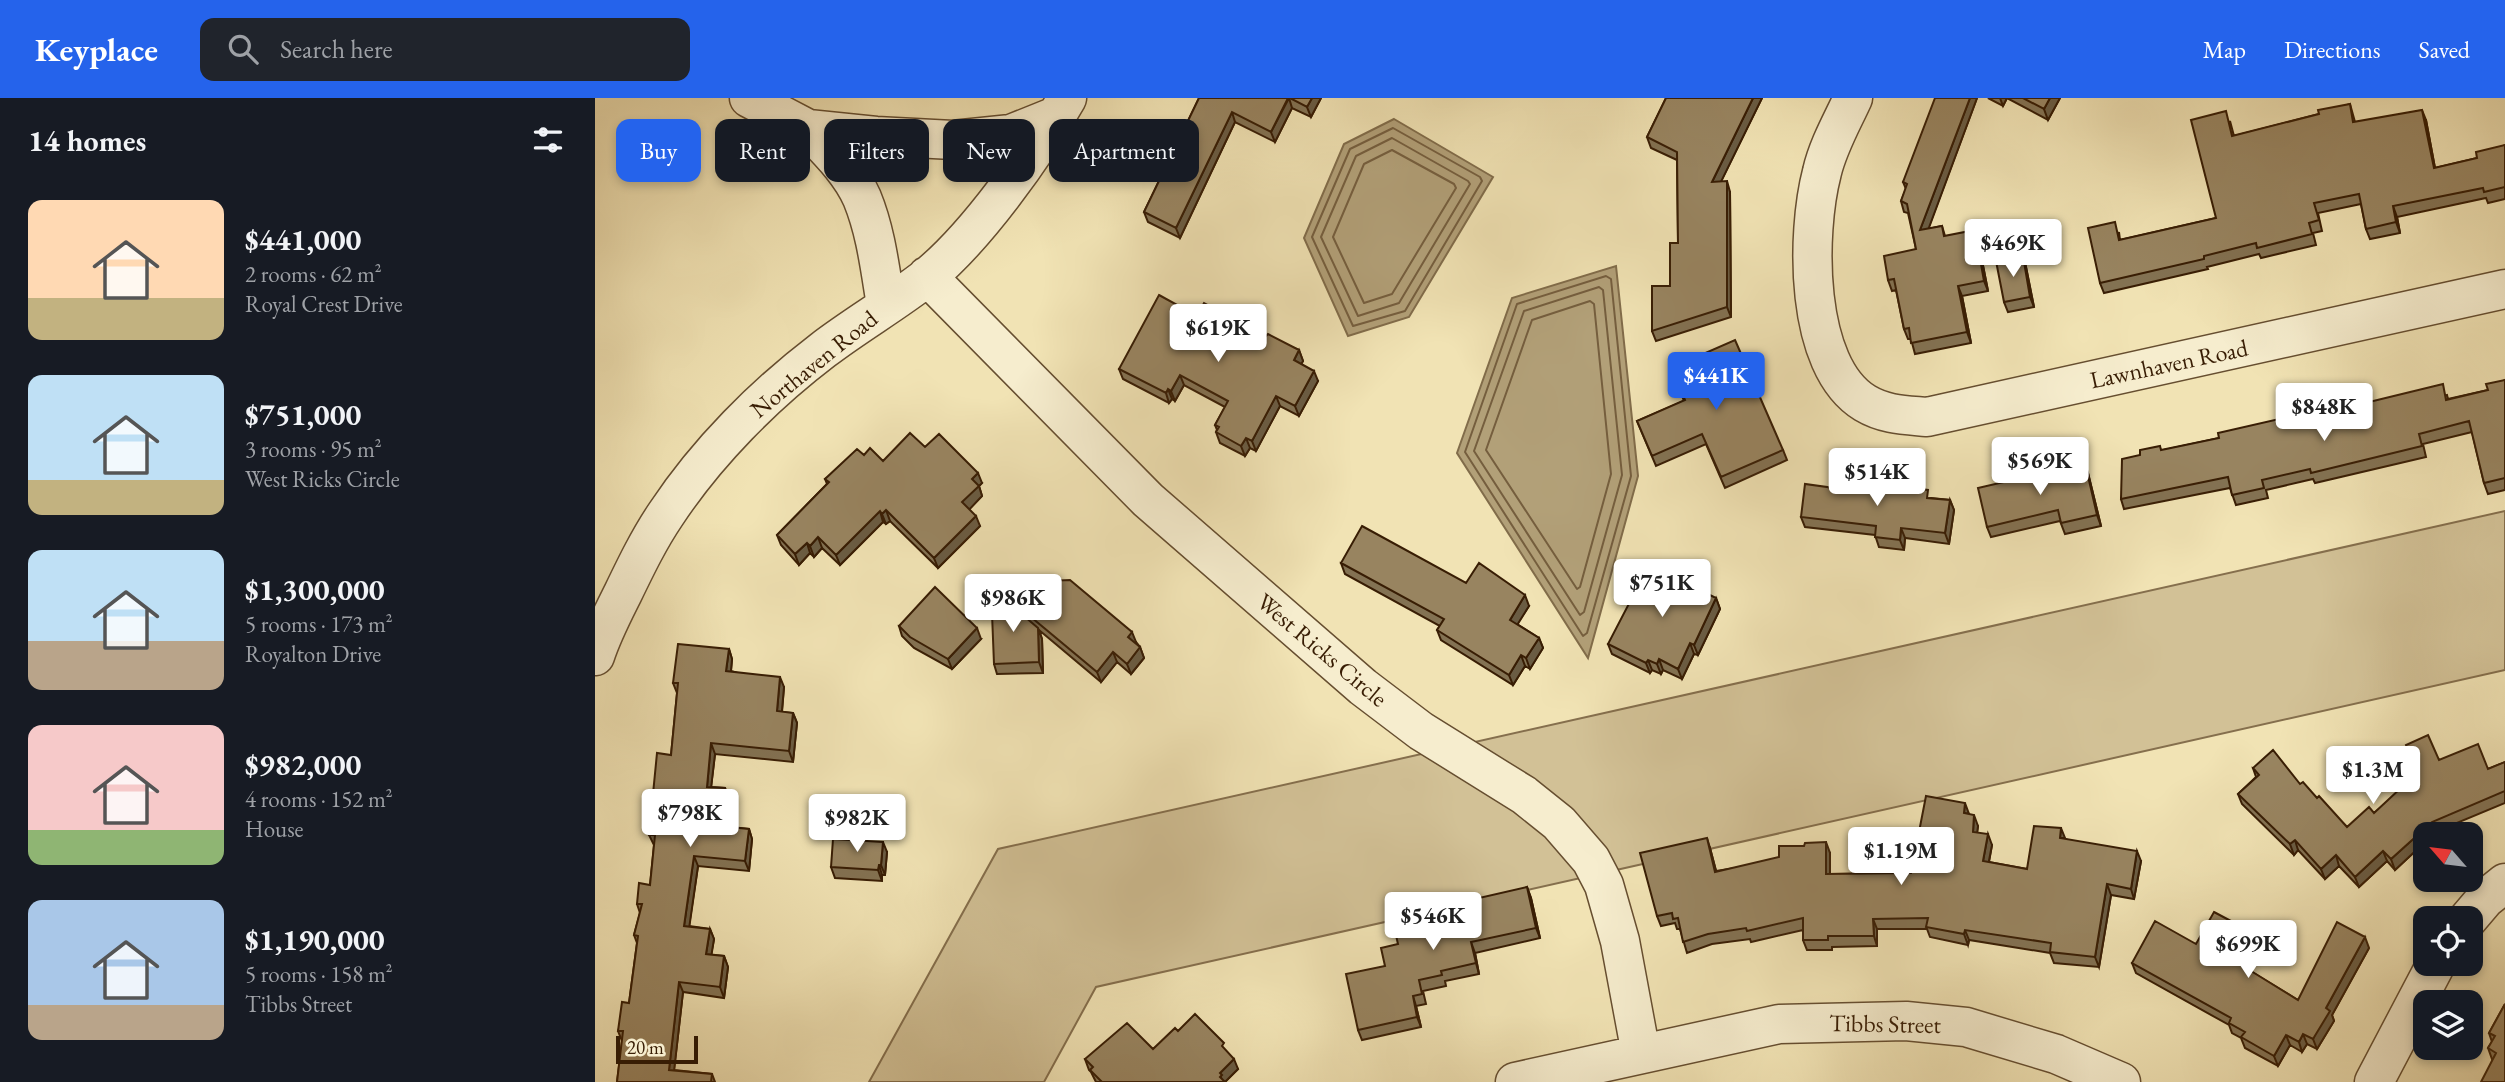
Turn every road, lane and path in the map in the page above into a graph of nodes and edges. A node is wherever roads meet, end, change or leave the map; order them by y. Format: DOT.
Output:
graph roads {
  1 [pos="749,98"];
  2 [pos="1853,98"];
  3 [pos="1062,107"];
  4 [pos="789,119"];
  5 [pos="810,129"];
  6 [pos="810,131"];
  7 [pos="927,276"];
  8 [pos="2505,289"];
  9 [pos="886,305"];
  10 [pos="595,656"];
  11 [pos="2505,883"];
  12 [pos="2480,906"];
  13 [pos="2430,976"];
  14 [pos="1641,1054"];
  15 [pos="1515,1082"];
  16 [pos="2121,1082"];
  17 [pos="2374,1082"];
  1 -- 4 [label="street"];
  2 -- 8 [label="street, Lawnhaven Road"];
  3 -- 5 [label="street"];
  3 -- 7 [label="street, Northaven Road"];
  6 -- 9 [label="street"];
  7 -- 9 [label="street, Northaven Road"];
  7 -- 14 [label="street, West Ricks Circle"];
  9 -- 10 [label="street, Northaven Road"];
  11 -- 12 [label="street"];
  13 -- 17 [label="street"];
  14 -- 15 [label="street, Tibbs Street"];
  14 -- 16 [label="street, Tibbs Street"];
}
